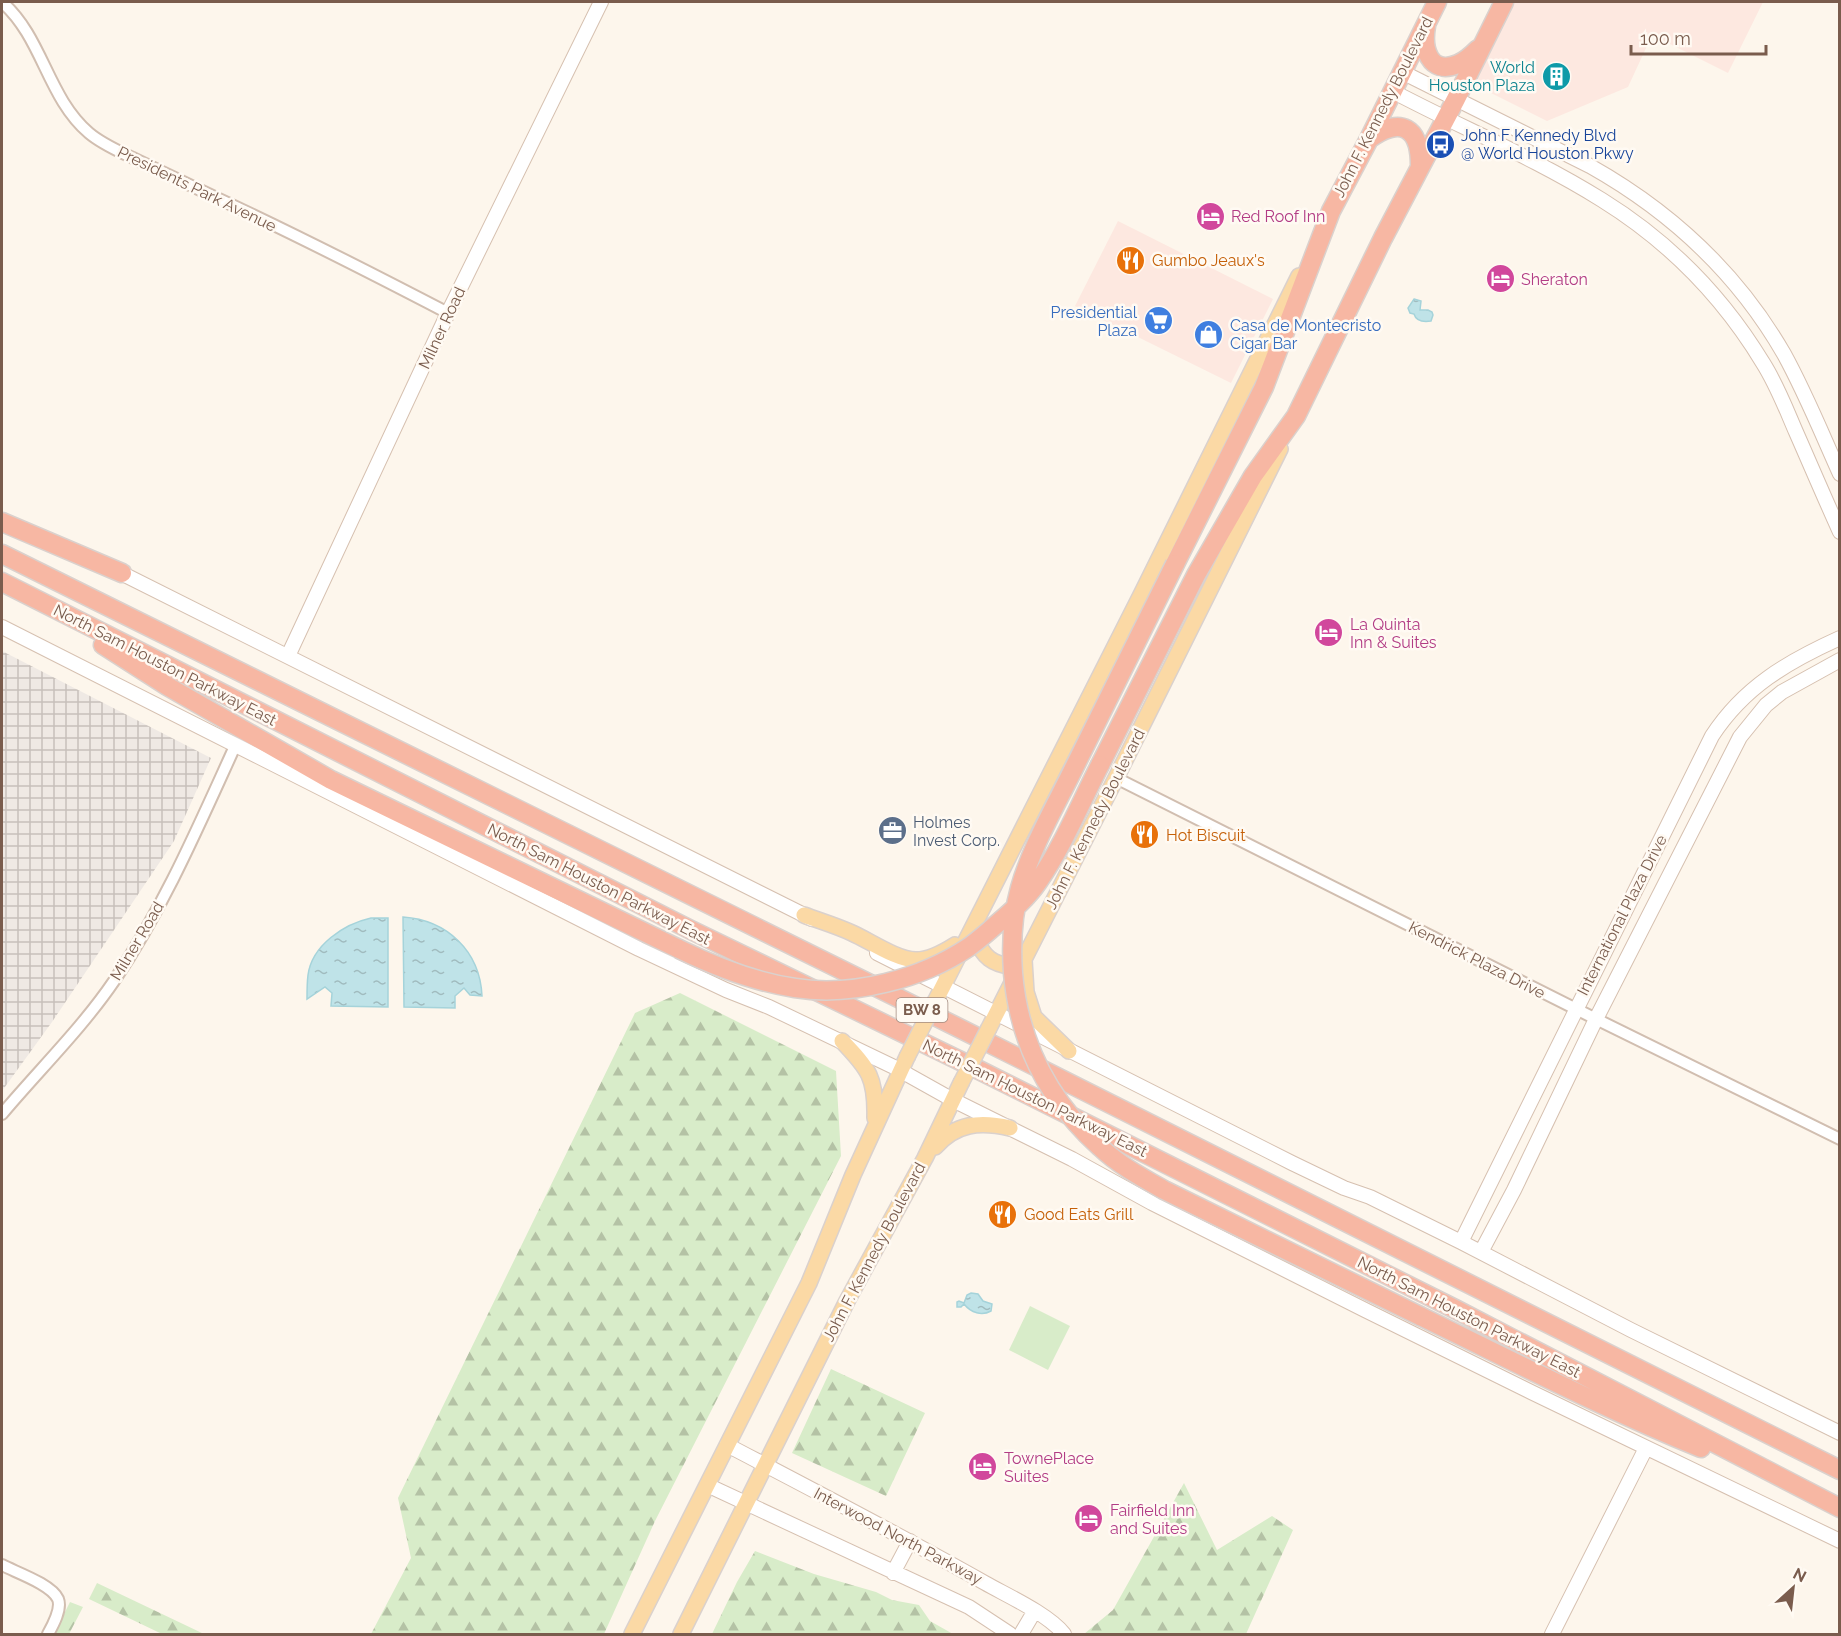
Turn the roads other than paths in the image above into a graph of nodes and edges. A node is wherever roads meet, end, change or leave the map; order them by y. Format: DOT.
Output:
graph roads {
  1 [pos="2,2"];
  2 [pos="601,2"];
  3 [pos="1437,2"];
  4 [pos="1504,2"];
  5 [pos="1427,22"];
  6 [pos="1483,45"];
  7 [pos="1402,72"];
  8 [pos="1392,91"];
  9 [pos="1456,99"];
  10 [pos="1445,119"];
  11 [pos="1369,139"];
  12 [pos="1420,168"];
  13 [pos="1616,180"];
  14 [pos="1604,201"];
  15 [pos="1331,211"];
  16 [pos="1757,311"];
  17 [pos="448,313"];
  18 [pos="1737,323"];
  19 [pos="1296,416"];
  20 [pos="1839,475"];
  21 [pos="1818,482"];
  22 [pos="2,513"];
  23 [pos="2,522"];
  24 [pos="1839,532"];
  25 [pos="2,554"];
  26 [pos="122,573"];
  27 [pos="2,582"];
  28 [pos="18,590"];
  29 [pos="2,627"];
  30 [pos="1839,638"];
  31 [pos="288,656"];
  32 [pos="1839,660"];
  33 [pos="1739,701"];
  34 [pos="1752,720"];
  35 [pos="236,744"];
  36 [pos="1116,778"];
  37 [pos="1014,846"];
  38 [pos="1653,855"];
  39 [pos="1673,865"];
  40 [pos="804,915"];
  41 [pos="973,929"];
  42 [pos="1024,957"];
  43 [pos="940,994"];
  44 [pos="1575,1009"];
  45 [pos="1596,1019"];
  46 [pos="992,1021"];
  47 [pos="842,1041"];
  48 [pos="1069,1050"];
  49 [pos="904,1063"];
  50 [pos="953,1100"];
  51 [pos="2,1114"];
  52 [pos="874,1125"];
  53 [pos="1010,1128"];
  54 [pos="1839,1139"];
  55 [pos="925,1158"];
  56 [pos="1461,1242"];
  57 [pos="1481,1252"];
  58 [pos="1839,1433"];
  59 [pos="727,1445"];
  60 [pos="1646,1448"];
  61 [pos="765,1465"];
  62 [pos="1839,1470"];
  63 [pos="707,1485"];
  64 [pos="1802,1489"];
  65 [pos="746,1504"];
  66 [pos="1839,1508"];
  67 [pos="910,1541"];
  68 [pos="1839,1541"];
  69 [pos="2,1565"];
  70 [pos="893,1573"];
  71 [pos="1034,1612"];
  72 [pos="48,1635"];
  73 [pos="632,1635"];
  74 [pos="681,1635"];
  75 [pos="1010,1635"];
  76 [pos="1021,1635"];
  77 [pos="1064,1635"];
  78 [pos="1552,1635"];
  1 -- 17 [label="street, Presidents Park Avenue"];
  2 -- 17 [label="street, Milner Road"];
  3 -- 5 [label="highway, John F. Kennedy Boulevard"];
  4 -- 6 [label="highway, John F. Kennedy Boulevard"];
  5 -- 6 [label="highway"];
  5 -- 7 [label="highway, John F. Kennedy Boulevard"];
  6 -- 9 [label="highway, John F. Kennedy Boulevard"];
  7 -- 8 [label="highway, John F. Kennedy Boulevard"];
  7 -- 9 [label="street"];
  8 -- 10 [label="street"];
  8 -- 11 [label="highway, John F. Kennedy Boulevard"];
  9 -- 10 [label="highway, John F. Kennedy Boulevard"];
  9 -- 13 [label="street"];
  10 -- 12 [label="highway, John F. Kennedy Boulevard"];
  10 -- 14 [label="street"];
  11 -- 12 [label="highway"];
  11 -- 15 [label="highway, John F. Kennedy Boulevard"];
  12 -- 19 [label="highway, John F. Kennedy Boulevard"];
  13 -- 14 [label="street"];
  13 -- 16 [label="street"];
  14 -- 18 [label="street"];
  15 -- 37 [label="main road, John F. Kennedy Boulevard"];
  15 -- 64 [label="highway, bridge"];
  16 -- 18 [label="street"];
  16 -- 20 [label="street"];
  17 -- 31 [label="street, Milner Road"];
  18 -- 21 [label="street"];
  19 -- 28 [label="highway, bridge"];
  19 -- 36 [label="main road, John F. Kennedy Boulevard"];
  20 -- 21 [label="street"];
  21 -- 24 [label="street"];
  22 -- 26 [label="street"];
  23 -- 26 [label="highway"];
  25 -- 62 [label="highway, North Sam Houston Parkway East / BW 8"];
  26 -- 31 [label="street"];
  27 -- 28 [label="highway, North Sam Houston Parkway East / BW 8"];
  28 -- 64 [label="highway, North Sam Houston Parkway East / BW 8"];
  29 -- 35 [label="street, North Sam Houston Parkway East"];
  30 -- 33 [label="street, International Plaza Drive"];
  31 -- 40 [label="street"];
  32 -- 34 [label="street, International Plaza Drive"];
  33 -- 34 [label="street"];
  33 -- 38 [label="street, International Plaza Drive"];
  34 -- 39 [label="street, International Plaza Drive"];
  35 -- 47 [label="street, North Sam Houston Parkway East"];
  35 -- 51 [label="street, Milner Road"];
  36 -- 42 [label="main road, John F. Kennedy Boulevard"];
  36 -- 44 [label="street, Kendrick Plaza Drive"];
  37 -- 41 [label="main road, John F. Kennedy Boulevard"];
  37 -- 42 [label="main road"];
  38 -- 39 [label="street"];
  38 -- 44 [label="street, International Plaza Drive"];
  39 -- 45 [label="street, International Plaza Drive"];
  40 -- 41 [label="main road"];
  40 -- 43 [label="street"];
  41 -- 43 [label="main road, John F. Kennedy Boulevard"];
  42 -- 46 [label="main road, John F. Kennedy Boulevard"];
  42 -- 48 [label="main road"];
  43 -- 46 [label="street"];
  43 -- 49 [label="main road, John F. Kennedy Boulevard, bridge"];
  44 -- 45 [label="street, Kendrick Plaza Drive"];
  44 -- 56 [label="street, International Plaza Drive"];
  45 -- 54 [label="street, Kendrick Plaza Drive"];
  45 -- 57 [label="street, International Plaza Drive"];
  46 -- 48 [label="street"];
  46 -- 50 [label="main road, John F. Kennedy Boulevard, bridge"];
  47 -- 49 [label="street, North Sam Houston Parkway East"];
  47 -- 52 [label="main road"];
  48 -- 56 [label="street"];
  49 -- 50 [label="street, North Sam Houston Parkway East"];
  49 -- 52 [label="main road, John F. Kennedy Boulevard"];
  50 -- 53 [label="street, North Sam Houston Parkway East"];
  50 -- 55 [label="main road, John F. Kennedy Boulevard"];
  52 -- 59 [label="main road, John F. Kennedy Boulevard"];
  53 -- 55 [label="main road"];
  53 -- 60 [label="street, North Sam Houston Parkway East"];
  55 -- 61 [label="main road, John F. Kennedy Boulevard"];
  56 -- 57 [label="street"];
  57 -- 58 [label="street"];
  59 -- 61 [label="street, Interwood North Parkway"];
  59 -- 63 [label="main road, John F. Kennedy Boulevard"];
  60 -- 68 [label="street, North Sam Houston Parkway East"];
  60 -- 78 [label="street"];
  61 -- 65 [label="main road, John F. Kennedy Boulevard"];
  61 -- 67 [label="street, Interwood North Parkway"];
  63 -- 65 [label="street, Interwood North Parkway"];
  63 -- 73 [label="main road, John F. Kennedy Boulevard"];
  64 -- 66 [label="highway, North Sam Houston Parkway East / BW 8"];
  65 -- 70 [label="street, Interwood North Parkway"];
  65 -- 74 [label="main road, John F. Kennedy Boulevard"];
  67 -- 70 [label="street"];
  67 -- 71 [label="street, Interwood North Parkway"];
  69 -- 72 [label="street"];
  70 -- 75 [label="street, Interwood North Parkway"];
  71 -- 76 [label="street"];
  71 -- 77 [label="street, Interwood North Parkway"];
}
